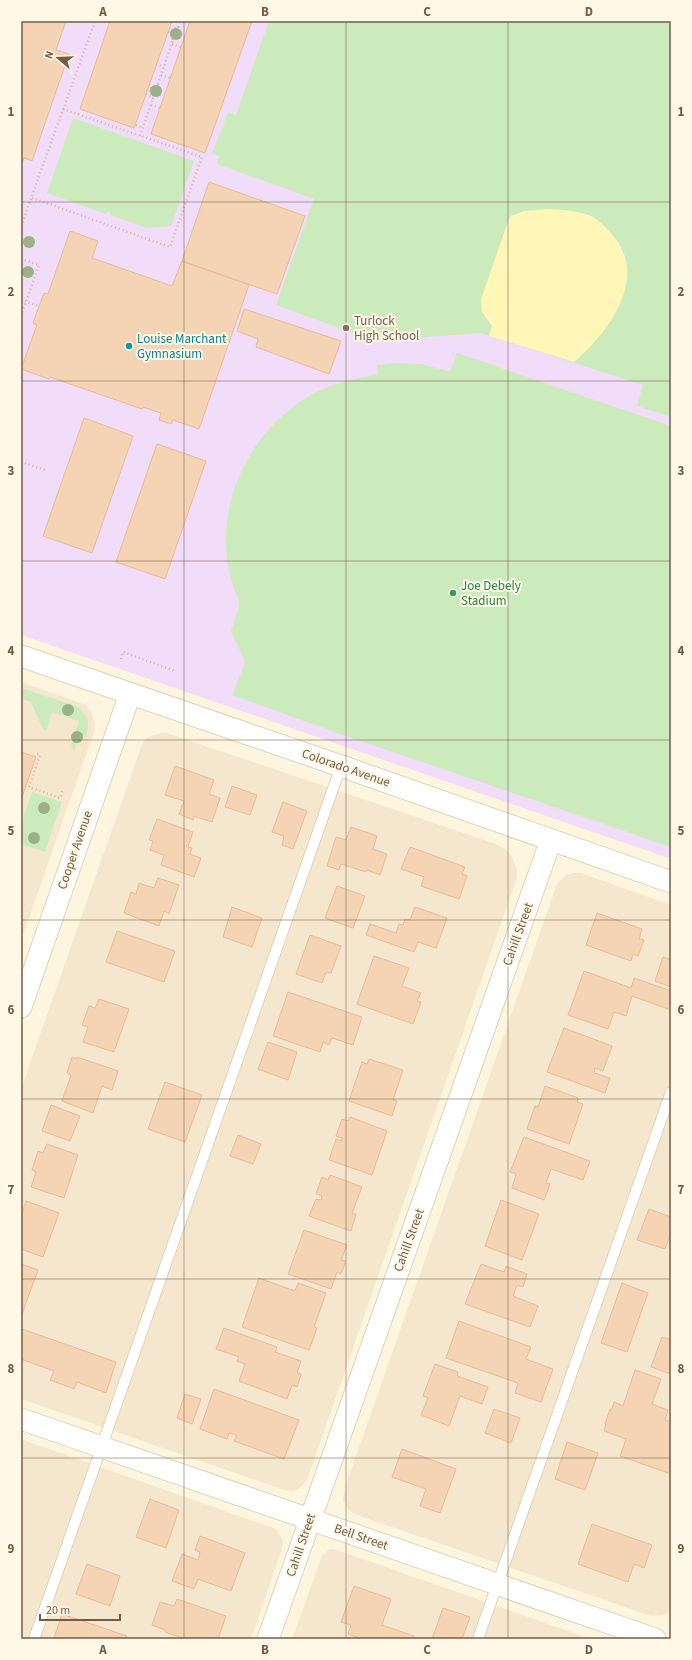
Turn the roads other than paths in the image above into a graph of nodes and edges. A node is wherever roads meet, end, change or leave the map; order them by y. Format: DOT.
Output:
graph roads {
  1 [pos="21,656"];
  2 [pos="130,694"];
  3 [pos="341,766"];
  4 [pos="551,840"];
  5 [pos="671,882"];
  6 [pos="21,1007"];
  7 [pos="671,1092"];
  8 [pos="21,1419"];
  9 [pos="100,1446"];
  10 [pos="310,1519"];
  11 [pos="497,1584"];
  12 [pos="34,1639"];
  13 [pos="268,1639"];
  14 [pos="478,1639"];
  15 [pos="655,1639"];
  1 -- 2 [label="street, Colorado Avenue"];
  2 -- 3 [label="street, Colorado Avenue"];
  2 -- 6 [label="street, Cooper Avenue"];
  3 -- 4 [label="street, Colorado Avenue"];
  3 -- 9 [label="lane"];
  4 -- 5 [label="street, Colorado Avenue"];
  4 -- 10 [label="street, Cahill Street"];
  7 -- 11 [label="lane"];
  8 -- 9 [label="street, Bell Street"];
  9 -- 10 [label="street, Bell Street"];
  9 -- 12 [label="lane"];
  10 -- 11 [label="street, Bell Street"];
  10 -- 13 [label="street, Cahill Street"];
  11 -- 14 [label="lane"];
  11 -- 15 [label="street, Bell Street"];
}
